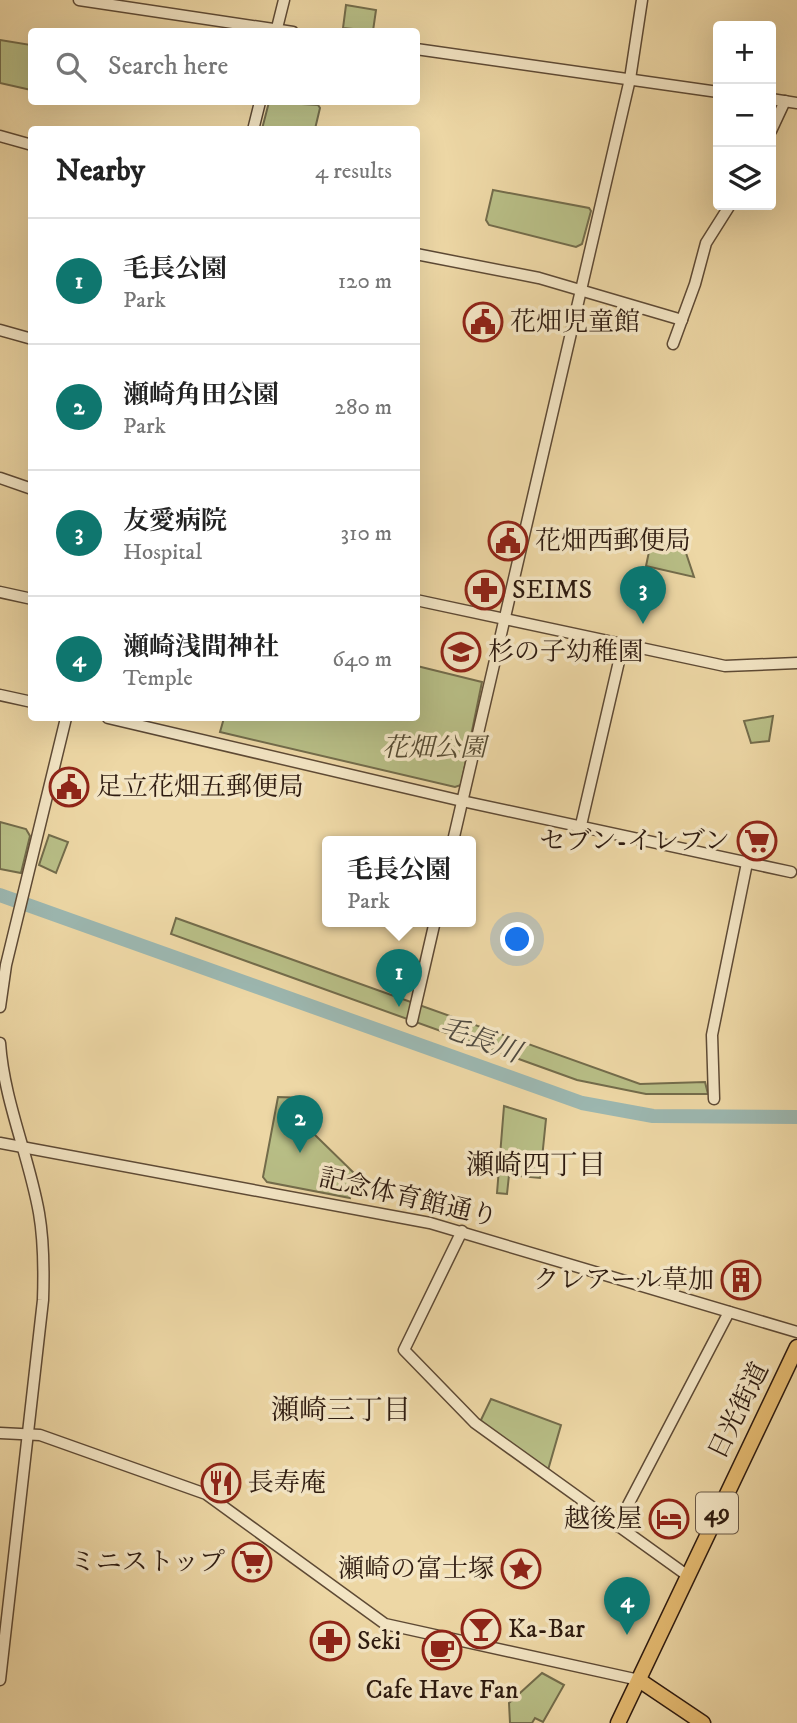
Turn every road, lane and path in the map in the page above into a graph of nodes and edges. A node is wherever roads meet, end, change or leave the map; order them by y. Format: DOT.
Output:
graph roads {
  1 [pos="79,0"];
  2 [pos="284,0"];
  3 [pos="642,0"];
  4 [pos="263,28"];
  5 [pos="277,28"];
  6 [pos="420,50"];
  7 [pos="630,79"];
  8 [pos="713,91"];
  9 [pos="776,100"];
  10 [pos="785,101"];
  11 [pos="797,103"];
  12 [pos="259,105"];
  13 [pos="776,120"];
  14 [pos="254,126"];
  15 [pos="0,136"];
  16 [pos="28,144"];
  17 [pos="727,210"];
  18 [pos="420,255"];
  19 [pos="579,289"];
  20 [pos="682,320"];
  21 [pos="0,330"];
  22 [pos="28,339"];
  23 [pos="673,344"];
  24 [pos="0,478"];
  25 [pos="28,488"];
  26 [pos="0,592"];
  27 [pos="28,598"];
  28 [pos="420,601"];
  29 [pos="503,618"];
  30 [pos="623,645"];
  31 [pos="797,663"];
  32 [pos="0,688"];
  33 [pos="28,694"];
  34 [pos="0,695"];
  35 [pos="28,701"];
  36 [pos="64,721"];
  37 [pos="121,721"];
  38 [pos="463,799"];
  39 [pos="582,825"];
  40 [pos="454,836"];
  41 [pos="747,863"];
  42 [pos="791,872"];
  43 [pos="434,927"];
  44 [pos="0,1006"];
  45 [pos="412,1021"];
  46 [pos="0,1043"];
  47 [pos="714,1099"];
  48 [pos="0,1143"];
  49 [pos="23,1147"];
  50 [pos="462,1231"];
  51 [pos="729,1312"];
  52 [pos="797,1332"];
  53 [pos="797,1347"];
  54 [pos="26,1432"];
  55 [pos="0,1433"];
  56 [pos="617,1526"];
  57 [pos="688,1576"];
  58 [pos="0,1680"];
  59 [pos="639,1680"];
  60 [pos="618,1723"];
  61 [pos="703,1723"];
  1 -- 4 [label="street"];
  2 -- 5 [label="street"];
  3 -- 7 [label="street"];
  6 -- 7 [label="street"];
  7 -- 8 [label="street"];
  7 -- 19 [label="street"];
  9 -- 10 [label="street"];
  10 -- 11 [label="street"];
  10 -- 13 [label="street"];
  12 -- 14 [label="street"];
  15 -- 16 [label="street"];
  17 -- 20 [label="street"];
  18 -- 19 [label="street"];
  19 -- 20 [label="street"];
  19 -- 29 [label="street"];
  20 -- 23 [label="street"];
  21 -- 22 [label="street"];
  24 -- 25 [label="street"];
  26 -- 27 [label="street"];
  28 -- 29 [label="street"];
  29 -- 30 [label="street"];
  29 -- 38 [label="street"];
  30 -- 31 [label="street"];
  30 -- 39 [label="street"];
  32 -- 33 [label="street"];
  34 -- 35 [label="street"];
  36 -- 44 [label="street"];
  37 -- 38 [label="street"];
  38 -- 39 [label="street"];
  38 -- 40 [label="street"];
  39 -- 41 [label="street"];
  41 -- 42 [label="street"];
  41 -- 47 [label="street"];
  43 -- 45 [label="street"];
  46 -- 49 [label="street"];
  48 -- 49 [label="street, 記念体育館通り"];
  49 -- 50 [label="street, 記念体育館通り"];
  49 -- 54 [label="street"];
  50 -- 51 [label="street, 記念体育館通り"];
  50 -- 56 [label="street"];
  51 -- 52 [label="street, 記念体育館通り"];
  51 -- 56 [label="street"];
  53 -- 57 [label="main road, 日光街道 / 49"];
  54 -- 55 [label="street"];
  54 -- 58 [label="street"];
  54 -- 59 [label="street"];
  56 -- 57 [label="street"];
  57 -- 59 [label="main road, 日光街道 / 49"];
  59 -- 60 [label="main road, 日光街道 / 49"];
  59 -- 61 [label="main road"];
}
